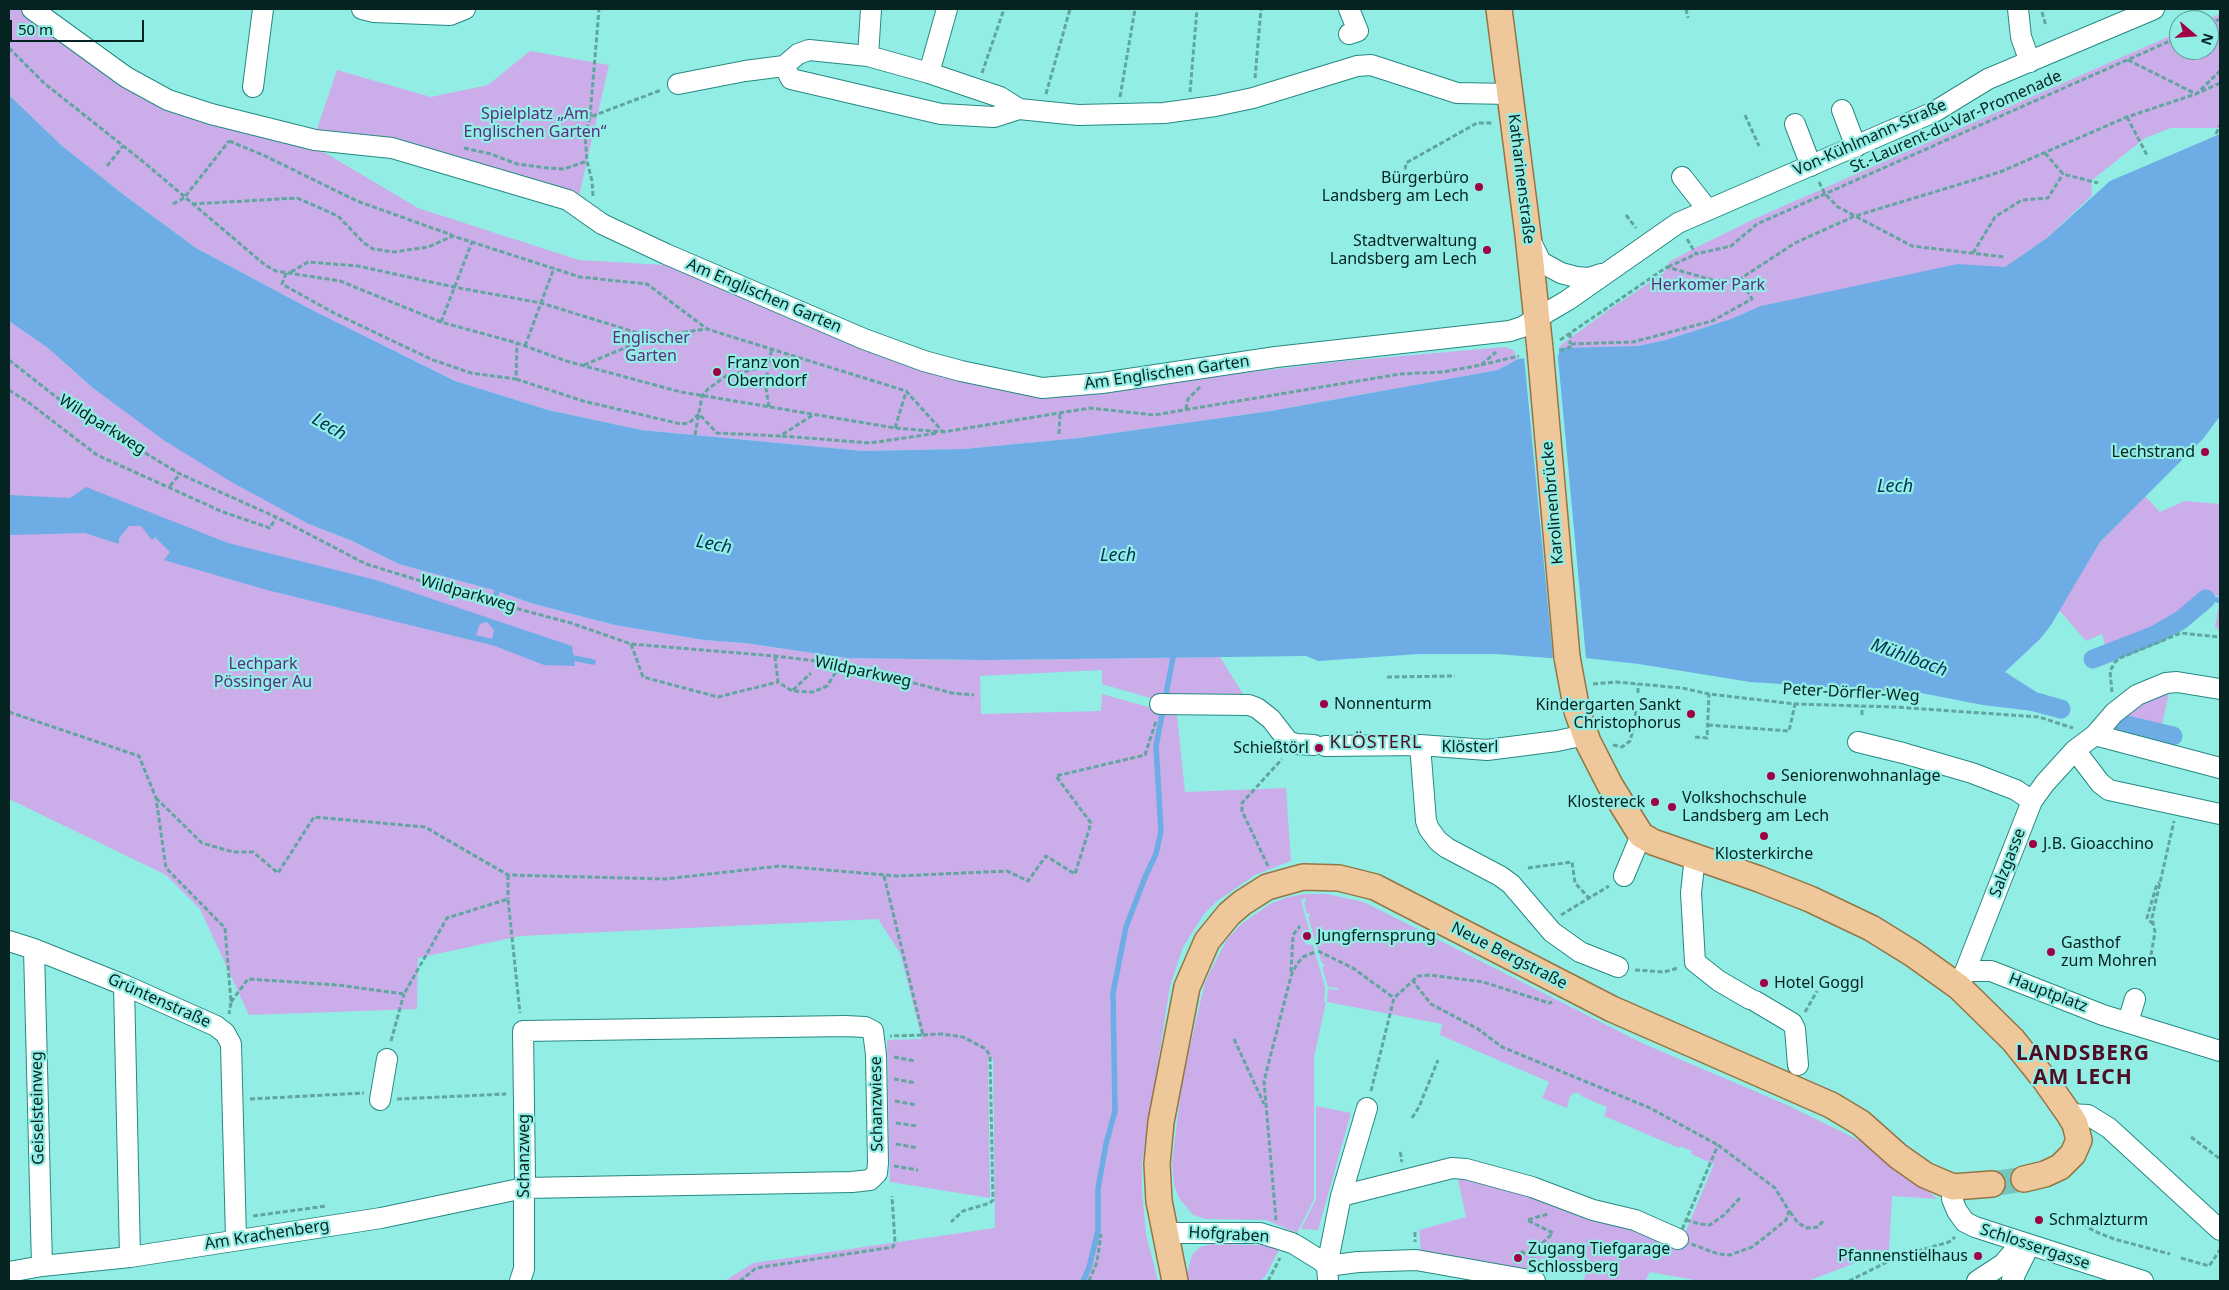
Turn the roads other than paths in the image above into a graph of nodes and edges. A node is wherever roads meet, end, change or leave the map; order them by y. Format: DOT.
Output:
graph roads {
  1 [pos="32,9"];
  2 [pos="263,9"];
  3 [pos="362,9"];
  4 [pos="465,9"];
  5 [pos="871,9"];
  6 [pos="948,9"];
  7 [pos="1349,9"];
  8 [pos="1502,9"];
  9 [pos="2018,9"];
  10 [pos="2154,9"];
  11 [pos="1349,34"];
  12 [pos="868,56"];
  13 [pos="2030,62"];
  14 [pos="784,66"];
  15 [pos="929,73"];
  16 [pos="678,84"];
  17 [pos="253,87"];
  18 [pos="1510,94"];
  19 [pos="1018,109"];
  20 [pos="1842,110"];
  21 [pos="1795,124"];
  22 [pos="1856,146"];
  23 [pos="1811,166"];
  24 [pos="1682,177"];
  25 [pos="1708,210"];
  26 [pos="1528,235"];
  27 [pos="1618,265"];
  28 [pos="1537,318"];
  29 [pos="1544,350"];
  30 [pos="2220,689"];
  31 [pos="1164,705"];
  32 [pos="2104,725"];
  33 [pos="1586,738"];
  34 [pos="1858,742"];
  35 [pos="1420,745"];
  36 [pos="2075,750"];
  37 [pos="2220,768"];
  38 [pos="2032,801"];
  39 [pos="2220,814"];
  40 [pos="1641,835"];
  41 [pos="1695,856"];
  42 [pos="1624,876"];
  43 [pos="9,942"];
  44 [pos="34,949"];
  45 [pos="1618,967"];
  46 [pos="1963,979"];
  47 [pos="124,985"];
  48 [pos="2135,999"];
  49 [pos="2128,1022"];
  50 [pos="523,1031"];
  51 [pos="2213,1048"];
  52 [pos="387,1059"];
  53 [pos="1798,1065"];
  54 [pos="373,1097"];
  55 [pos="1367,1108"];
  56 [pos="2069,1114"];
  57 [pos="2024,1179"];
  58 [pos="1992,1184"];
  59 [pos="1953,1187"];
  60 [pos="524,1188"];
  61 [pos="1341,1196"];
  62 [pos="2220,1230"];
  63 [pos="1165,1233"];
  64 [pos="236,1239"];
  65 [pos="1678,1239"];
  66 [pos="2026,1243"];
  67 [pos="130,1257"];
  68 [pos="42,1266"];
  69 [pos="9,1272"];
  70 [pos="1328,1274"];
  71 [pos="1532,1280"];
  72 [pos="519,1281"];
  73 [pos="1176,1281"];
  74 [pos="1978,1281"];
  75 [pos="2014,1281"];
  76 [pos="2143,1281"];
  1 -- 28 [label="street, Am Englischen Garten"];
  2 -- 17 [label="street"];
  3 -- 4 [label="street"];
  5 -- 12 [label="street"];
  6 -- 15 [label="street"];
  7 -- 11 [label="street"];
  8 -- 18 [label="main road, Katharinenstraße"];
  9 -- 13 [label="street"];
  10 -- 13 [label="street, Von-Kühlmann-Straße"];
  12 -- 14 [label="street"];
  12 -- 15 [label="street"];
  13 -- 22 [label="street, Von-Kühlmann-Straße"];
  14 -- 16 [label="street"];
  14 -- 19 [label="street"];
  15 -- 19 [label="street"];
  18 -- 19 [label="street"];
  18 -- 26 [label="main road, Katharinenstraße"];
  20 -- 22 [label="street"];
  21 -- 23 [label="street"];
  22 -- 23 [label="street, Von-Kühlmann-Straße"];
  23 -- 25 [label="street, Von-Kühlmann-Straße"];
  24 -- 25 [label="street"];
  25 -- 27 [label="street, Von-Kühlmann-Straße"];
  26 -- 27 [label="street, Von-Kühlmann-Straße"];
  26 -- 28 [label="main road, Katharinenstraße"];
  27 -- 28 [label="street, Von-Kühlmann-Straße"];
  28 -- 29 [label="main road, Katharinenstraße"];
  29 -- 33 [label="main road, Karolinenbrücke, bridge"];
  30 -- 32 [label="street, Salzgasse"];
  31 -- 35 [label="street, Klösterl"];
  32 -- 36 [label="street, Salzgasse"];
  32 -- 37 [label="street"];
  33 -- 35 [label="street, Klösterl"];
  33 -- 40 [label="main road, Karolinenbrücke"];
  34 -- 38 [label="street"];
  35 -- 45 [label="street"];
  36 -- 38 [label="street, Salzgasse"];
  36 -- 39 [label="street"];
  38 -- 46 [label="street, Salzgasse"];
  40 -- 41 [label="main road"];
  40 -- 42 [label="street"];
  41 -- 46 [label="main road"];
  41 -- 53 [label="street"];
  43 -- 44 [label="street, Grüntenstraße"];
  44 -- 47 [label="street, Grüntenstraße"];
  44 -- 68 [label="street, Geiselsteinweg"];
  46 -- 49 [label="street, Hauptplatz"];
  46 -- 56 [label="main road"];
  47 -- 64 [label="street, Grüntenstraße"];
  47 -- 67 [label="street"];
  48 -- 49 [label="street"];
  49 -- 51 [label="street, Hauptplatz"];
  50 -- 60 [label="street, Schanzweg"];
  50 -- 60 [label="street, Schanzwiese"];
  52 -- 54 [label="street"];
  55 -- 61 [label="street"];
  56 -- 57 [label="main road"];
  56 -- 62 [label="street"];
  58 -- 59 [label="main road, Neue Bergstraße"];
  59 -- 63 [label="main road, Neue Bergstraße"];
  59 -- 66 [label="street, Schlossergasse"];
  60 -- 64 [label="street, Am Krachenberg"];
  60 -- 72 [label="street, Schanzweg"];
  61 -- 65 [label="street"];
  61 -- 70 [label="street"];
  63 -- 70 [label="street, Hofgraben"];
  63 -- 73 [label="main road, Neue Bergstraße"];
  64 -- 67 [label="street, Am Krachenberg"];
  66 -- 74 [label="street"];
  66 -- 75 [label="street"];
  66 -- 76 [label="street, Schlossergasse"];
  67 -- 68 [label="street, Am Krachenberg"];
  68 -- 69 [label="street, Am Krachenberg"];
  70 -- 71 [label="street"];
}
